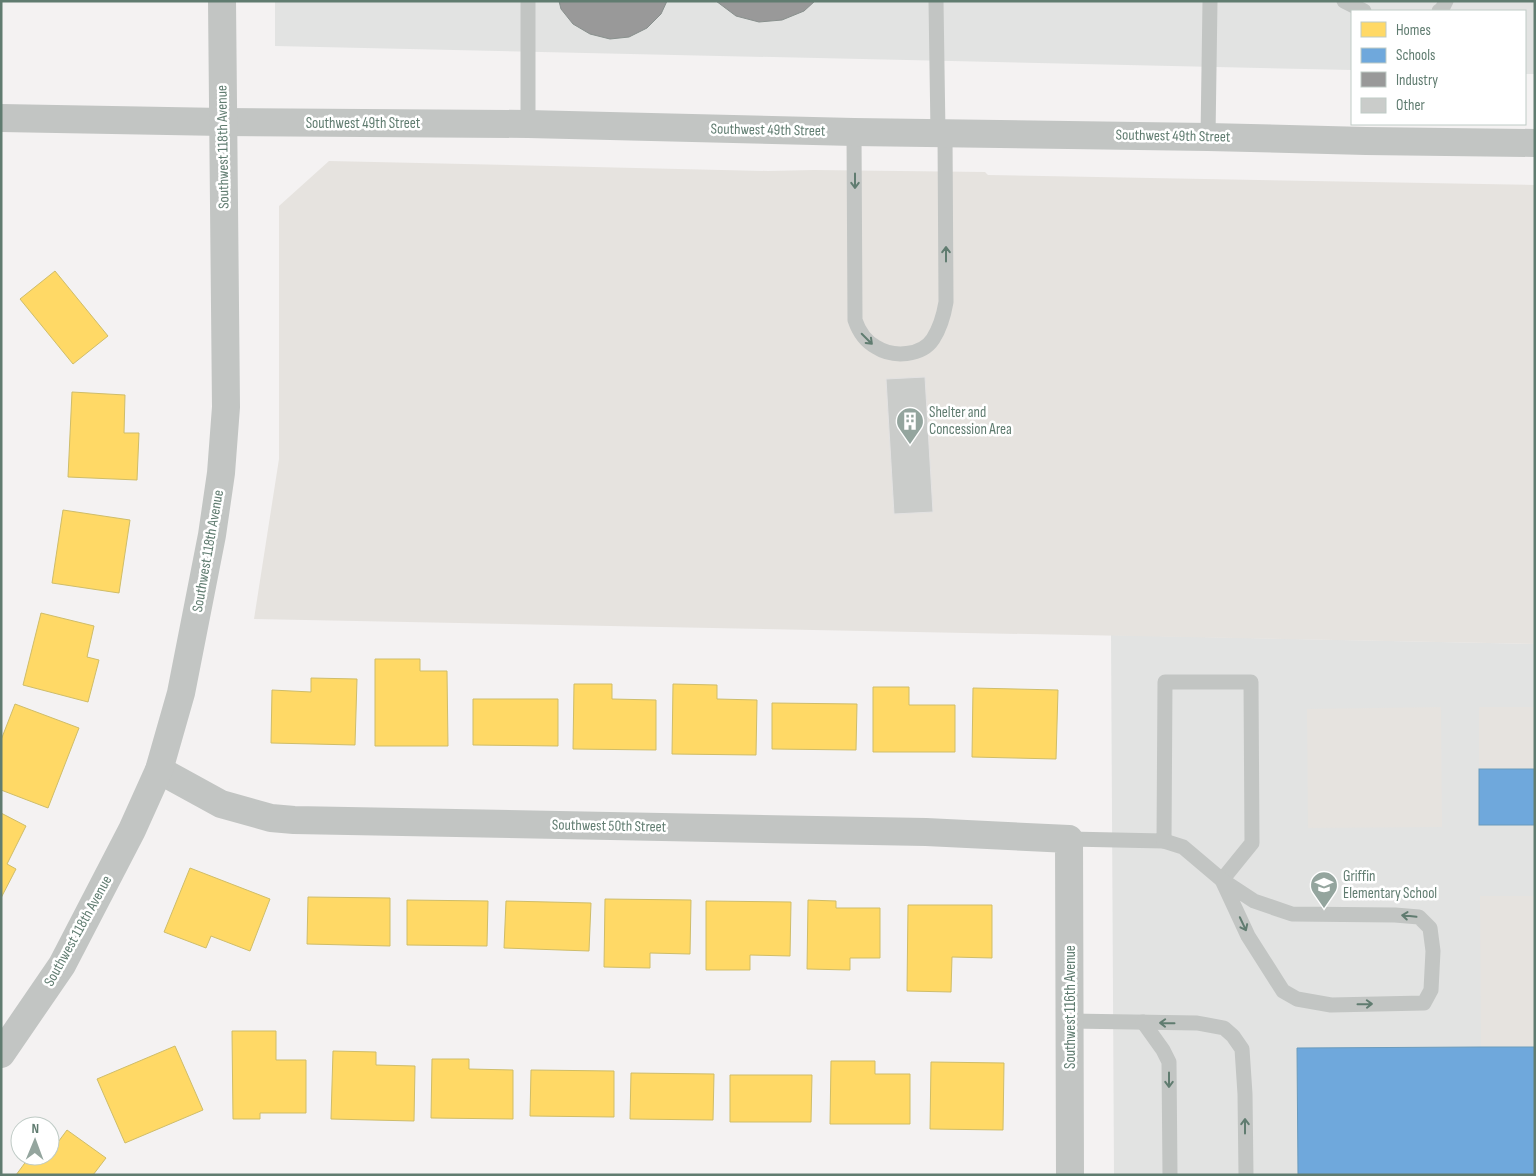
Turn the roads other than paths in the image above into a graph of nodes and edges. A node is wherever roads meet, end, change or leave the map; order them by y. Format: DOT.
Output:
graph roads {
  1 [pos="222,1"];
  2 [pos="528,1"];
  3 [pos="936,1"];
  4 [pos="1210,1"];
  5 [pos="1344,1"];
  6 [pos="1362,10"];
  7 [pos="1,118"];
  8 [pos="223,122"];
  9 [pos="528,124"];
  10 [pos="854,132"];
  11 [pos="1366,132"];
  12 [pos="942,133"];
  13 [pos="1208,136"];
  14 [pos="1535,143"];
  15 [pos="159,770"];
  16 [pos="1069,839"];
  17 [pos="1164,841"];
  18 [pos="1222,880"];
  19 [pos="1070,1021"];
  20 [pos="1143,1022"];
  21 [pos="1,1054"];
  22 [pos="1070,1175"];
  23 [pos="1170,1175"];
  24 [pos="1246,1175"];
  1 -- 8 [label="street, Southwest 118th Avenue"];
  2 -- 9 [label="lane"];
  3 -- 12 [label="lane"];
  4 -- 13 [label="lane"];
  5 -- 6 [label="lane"];
  7 -- 8 [label="street, Southwest 49th Street"];
  8 -- 9 [label="street, Southwest 49th Street"];
  8 -- 15 [label="street, Southwest 118th Avenue"];
  9 -- 10 [label="street, Southwest 49th Street"];
  10 -- 12 [label="street, Southwest 49th Street"];
  10 -- 12 [label="lane, one-way"];
  11 -- 13 [label="street, Southwest 49th Street"];
  11 -- 14 [label="street, Southwest 49th Street"];
  12 -- 13 [label="street, Southwest 49th Street"];
  15 -- 16 [label="street, Southwest 50th Street"];
  15 -- 21 [label="street, Southwest 118th Avenue"];
  16 -- 17 [label="lane"];
  16 -- 19 [label="street, Southwest 116th Avenue"];
  17 -- 18 [label="lane"];
  17 -- 18 [label="lane"];
  18 -- 18 [label="lane, one-way"];
  19 -- 20 [label="lane"];
  19 -- 22 [label="street, Southwest 116th Avenue"];
  20 -- 23 [label="lane, one-way"];
  24 -- 20 [label="lane, one-way"];
}
